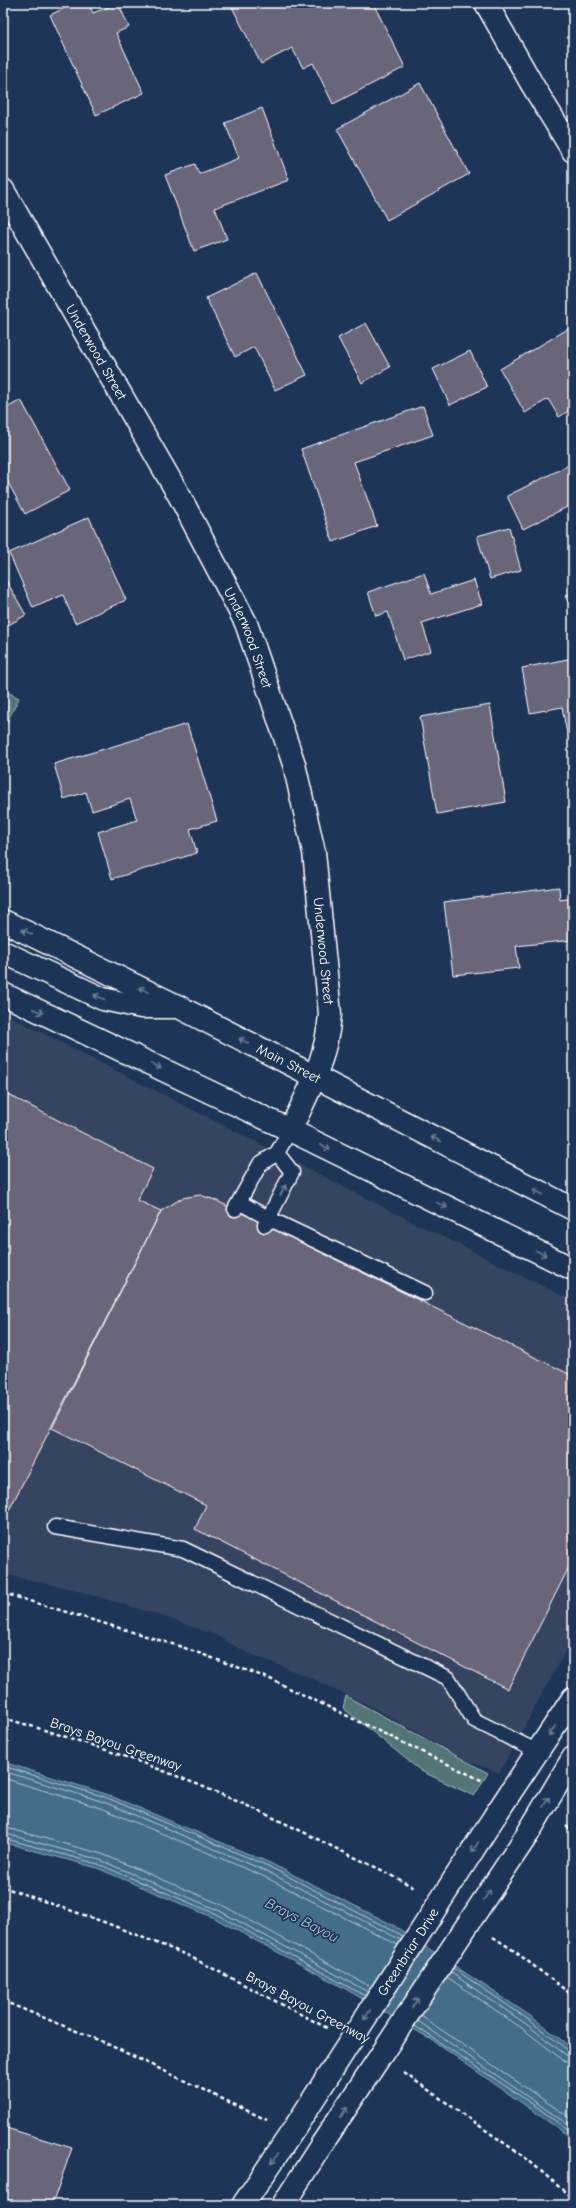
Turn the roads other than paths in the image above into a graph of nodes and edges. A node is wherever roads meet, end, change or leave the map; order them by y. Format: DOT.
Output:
graph roads {
  1 [pos="486,3"];
  2 [pos="573,151"];
  3 [pos="3,190"];
  4 [pos="3,921"];
  5 [pos="3,952"];
  6 [pos="3,994"];
  7 [pos="178,1007"];
  8 [pos="316,1079"];
  9 [pos="290,1130"];
  10 [pos="277,1153"];
  11 [pos="573,1209"];
  12 [pos="266,1222"];
  13 [pos="573,1269"];
  14 [pos="425,1293"];
  15 [pos="55,1527"];
  16 [pos="573,1698"];
  17 [pos="538,1752"];
  18 [pos="573,1758"];
  19 [pos="243,2205"];
  20 [pos="283,2205"];
  1 -- 2 [label="main road"];
  3 -- 8 [label="main road, Underwood Street"];
  7 -- 4 [label="main road, Main Street, one-way"];
  7 -- 5 [label="main road, one-way"];
  6 -- 9 [label="main road, one-way"];
  8 -- 7 [label="main road, Main Street, one-way"];
  8 -- 9 [label="main road, Underwood Street"];
  11 -- 8 [label="main road, Main Street, one-way"];
  9 -- 10 [label="lane"];
  9 -- 13 [label="main road, one-way"];
  12 -- 10 [label="lane, one-way"];
  10 -- 12 [label="lane"];
  12 -- 14 [label="lane"];
  15 -- 17 [label="lane"];
  16 -- 17 [label="main road, Greenbriar Drive, one-way"];
  17 -- 19 [label="main road, Greenbriar Drive, one-way, bridge"];
  20 -- 18 [label="main road, one-way, bridge"];
}
